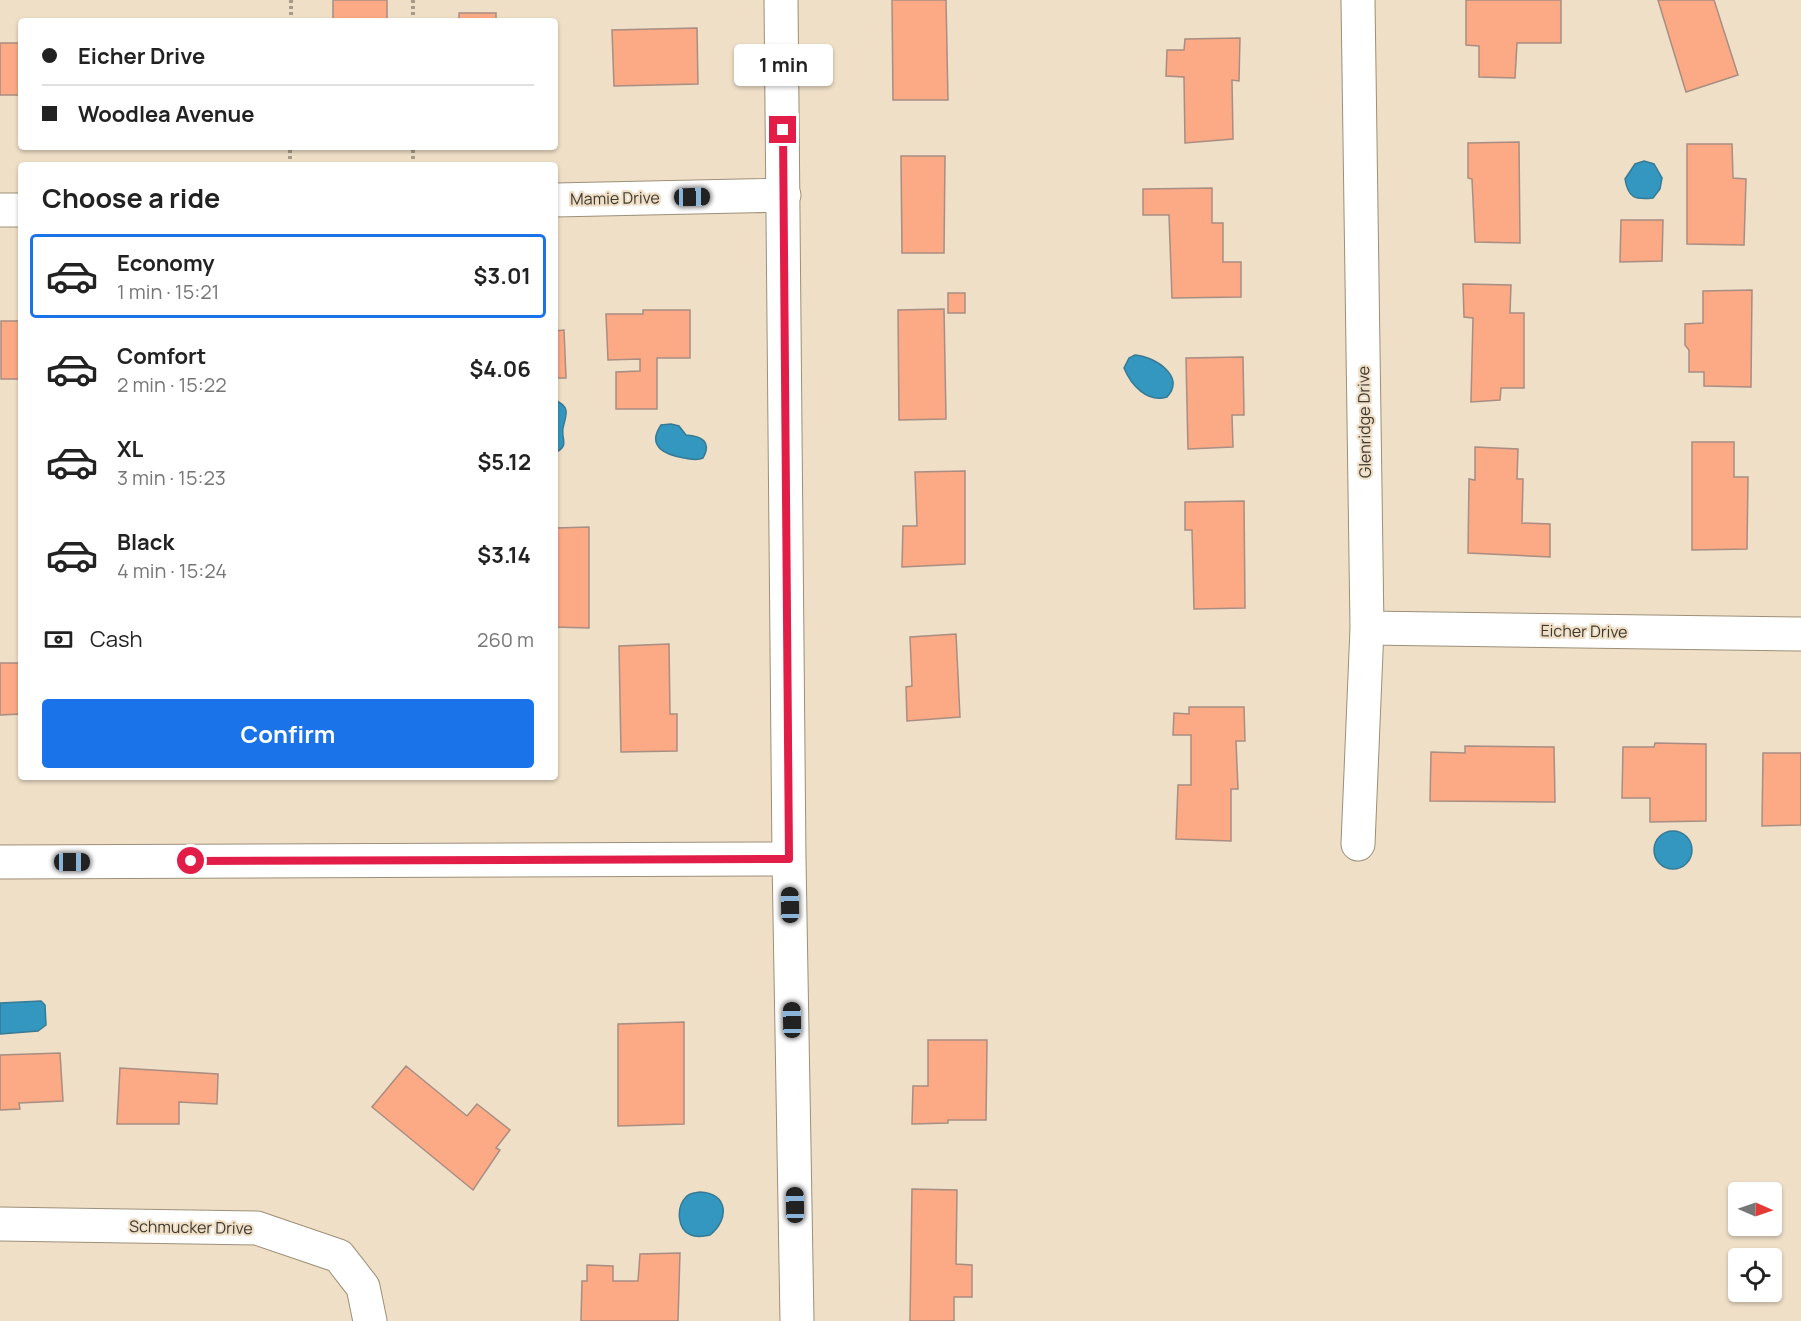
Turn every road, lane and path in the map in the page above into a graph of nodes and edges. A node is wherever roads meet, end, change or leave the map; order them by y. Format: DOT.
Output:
graph roads {
  1 [pos="291,0"];
  2 [pos="413,0"];
  3 [pos="781,0"];
  4 [pos="1358,0"];
  5 [pos="291,18"];
  6 [pos="413,18"];
  7 [pos="784,195"];
  8 [pos="558,200"];
  9 [pos="0,210"];
  10 [pos="18,210"];
  11 [pos="1367,628"];
  12 [pos="1801,634"];
  13 [pos="1358,844"];
  14 [pos="789,859"];
  15 [pos="0,862"];
  16 [pos="0,1224"];
  17 [pos="370,1321"];
  18 [pos="797,1321"];
  1 -- 5 [label="path"];
  2 -- 6 [label="path"];
  3 -- 7 [label="street"];
  4 -- 11 [label="street, Glenridge Drive"];
  7 -- 8 [label="street, Mamie Drive"];
  7 -- 14 [label="street"];
  9 -- 10 [label="street"];
  11 -- 12 [label="street, Eicher Drive"];
  11 -- 13 [label="street, Glenridge Drive"];
  14 -- 15 [label="street"];
  14 -- 18 [label="street"];
  16 -- 17 [label="street, Schmucker Drive"];
}
